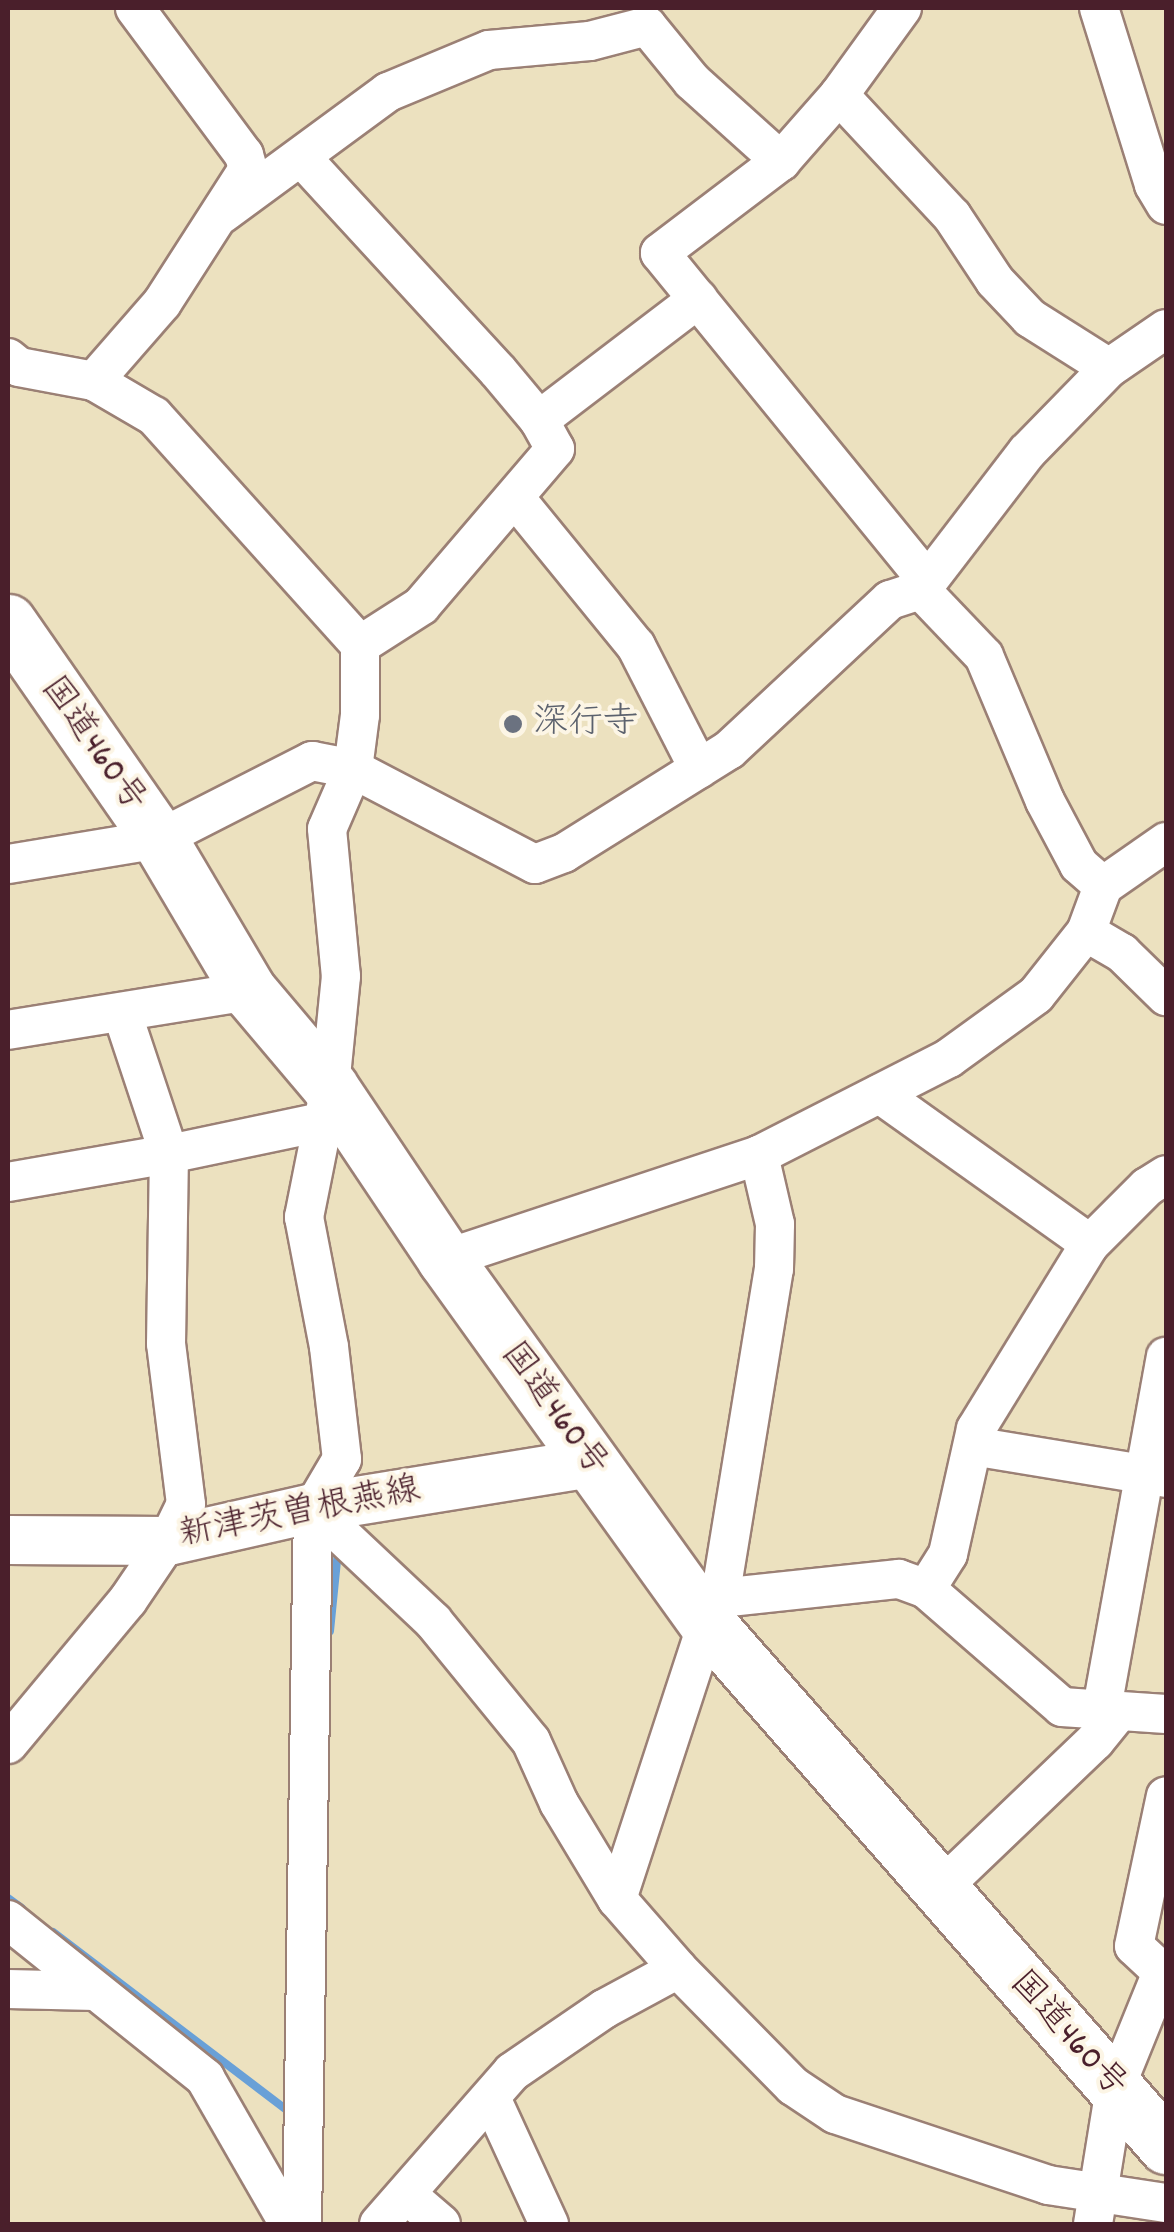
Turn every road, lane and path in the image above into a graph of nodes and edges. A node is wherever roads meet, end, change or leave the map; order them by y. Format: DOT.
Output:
graph roads {
  1 [pos="135,8"];
  2 [pos="902,8"];
  3 [pos="1098,8"];
  4 [pos="839,95"];
  5 [pos="302,158"];
  6 [pos="781,161"];
  7 [pos="1166,205"];
  8 [pos="222,214"];
  9 [pos="698,300"];
  10 [pos="1166,329"];
  11 [pos="8,358"];
  12 [pos="1109,368"];
  13 [pos="94,380"];
  14 [pos="539,420"];
  15 [pos="516,499"];
  16 [pos="922,590"];
  17 [pos="8,622"];
  18 [pos="360,645"];
  19 [pos="353,769"];
  20 [pos="698,769"];
  21 [pos="159,839"];
  22 [pos="1166,842"];
  23 [pos="8,864"];
  24 [pos="1103,886"];
  25 [pos="1086,932"];
  26 [pos="250,991"];
  27 [pos="1166,996"];
  28 [pos="122,1013"];
  29 [pos="8,1030"];
  30 [pos="880,1094"];
  31 [pos="325,1104"];
  32 [pos="170,1154"];
  33 [pos="759,1155"];
  34 [pos="1166,1175"];
  35 [pos="8,1182"];
  36 [pos="1090,1244"];
  37 [pos="445,1259"];
  38 [pos="1166,1356"];
  39 [pos="973,1446"];
  40 [pos="590,1463"];
  41 [pos="1156,1476"];
  42 [pos="313,1508"];
  43 [pos="15,1531"];
  44 [pos="168,1541"];
  45 [pos="926,1589"];
  46 [pos="714,1611"];
  47 [pos="1110,1711"];
  48 [pos="1166,1714"];
  49 [pos="8,1744"];
  50 [pos="1166,1796"];
  51 [pos="938,1891"];
  52 [pos="617,1899"];
  53 [pos="8,1920"];
  54 [pos="678,1969"];
  55 [pos="8,1989"];
  56 [pos="95,1991"];
  57 [pos="1115,2088"];
  58 [pos="491,2098"];
  59 [pos="1166,2146"];
  60 [pos="406,2194"];
  61 [pos="1166,2204"];
  62 [pos="1094,2207"];
  63 [pos="289,2224"];
  64 [pos="302,2224"];
  65 [pos="379,2224"];
  66 [pos="441,2224"];
  67 [pos="549,2224"];
  1 -- 8 [label="street"];
  2 -- 4 [label="street"];
  3 -- 7 [label="street"];
  4 -- 6 [label="street"];
  4 -- 12 [label="street"];
  5 -- 6 [label="street"];
  5 -- 8 [label="street"];
  5 -- 14 [label="street"];
  6 -- 9 [label="street"];
  8 -- 13 [label="street"];
  9 -- 14 [label="street"];
  9 -- 16 [label="street"];
  10 -- 12 [label="street"];
  11 -- 13 [label="street"];
  12 -- 16 [label="street"];
  13 -- 18 [label="street"];
  14 -- 15 [label="street"];
  15 -- 18 [label="street"];
  15 -- 20 [label="street"];
  16 -- 20 [label="street"];
  16 -- 24 [label="street"];
  17 -- 21 [label="highway, 国道460号"];
  18 -- 19 [label="street"];
  19 -- 20 [label="street"];
  19 -- 21 [label="street"];
  19 -- 31 [label="street"];
  21 -- 23 [label="street"];
  21 -- 26 [label="highway, 国道460号"];
  22 -- 24 [label="street"];
  24 -- 25 [label="street"];
  25 -- 27 [label="street"];
  25 -- 30 [label="street"];
  26 -- 28 [label="street"];
  26 -- 31 [label="highway, 国道460号"];
  28 -- 29 [label="street"];
  28 -- 32 [label="street"];
  30 -- 33 [label="street"];
  30 -- 36 [label="street"];
  31 -- 32 [label="street"];
  31 -- 37 [label="highway, 国道460号"];
  31 -- 42 [label="street"];
  32 -- 35 [label="street"];
  32 -- 44 [label="street"];
  33 -- 37 [label="street"];
  33 -- 46 [label="street"];
  34 -- 36 [label="street"];
  36 -- 39 [label="street"];
  37 -- 40 [label="highway, 国道460号"];
  38 -- 41 [label="street"];
  39 -- 41 [label="street"];
  39 -- 45 [label="street"];
  40 -- 42 [label="main road, 新津茨曽根燕線"];
  40 -- 46 [label="highway, 国道460号"];
  41 -- 47 [label="street"];
  42 -- 44 [label="main road, 新津茨曽根燕線"];
  42 -- 52 [label="street"];
  42 -- 64 [label="street"];
  43 -- 44 [label="main road, 新津茨曽根燕線"];
  44 -- 49 [label="street"];
  45 -- 46 [label="street"];
  45 -- 47 [label="street"];
  46 -- 51 [label="highway, 国道460号"];
  46 -- 52 [label="street"];
  47 -- 48 [label="street"];
  47 -- 51 [label="street"];
  50 -- 57 [label="street"];
  51 -- 57 [label="highway, 国道460号"];
  52 -- 54 [label="street"];
  53 -- 56 [label="street"];
  54 -- 58 [label="street"];
  54 -- 62 [label="street"];
  55 -- 56 [label="street"];
  56 -- 63 [label="street"];
  57 -- 59 [label="highway, 国道460号"];
  57 -- 62 [label="street"];
  58 -- 60 [label="street"];
  58 -- 67 [label="street"];
  60 -- 65 [label="street"];
  60 -- 66 [label="street"];
  61 -- 62 [label="street"];
}
